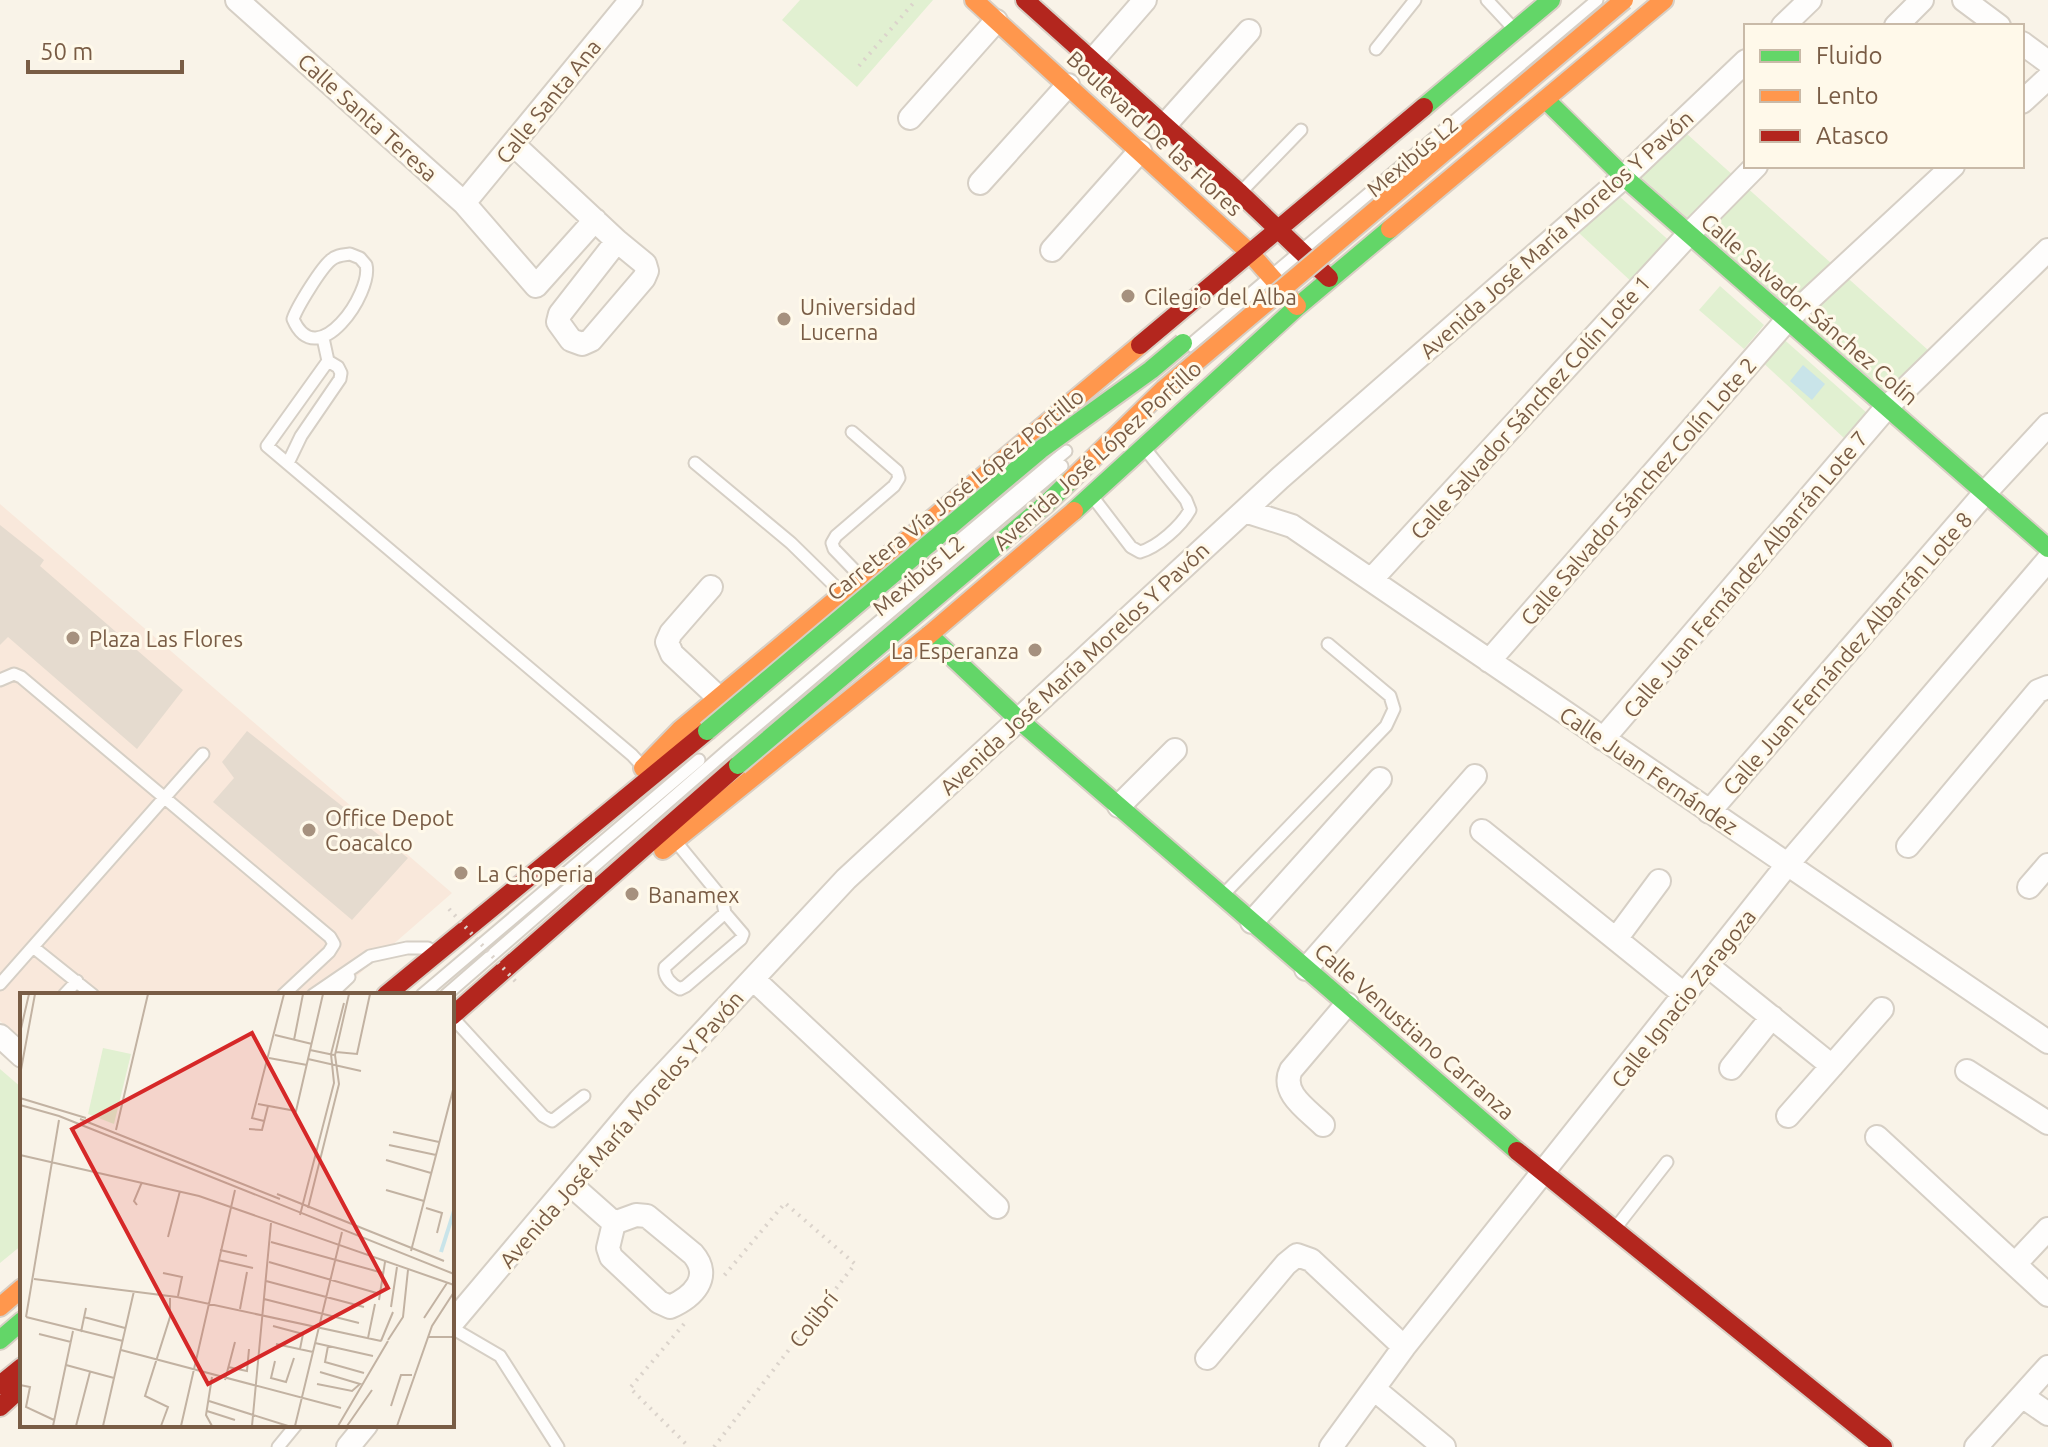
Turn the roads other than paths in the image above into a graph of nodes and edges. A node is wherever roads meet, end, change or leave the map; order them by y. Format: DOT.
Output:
graph roads {
  1 [pos="237,0"];
  2 [pos="631,0"];
  3 [pos="974,0"];
  4 [pos="1025,0"];
  5 [pos="1145,0"];
  6 [pos="1415,0"];
  7 [pos="1487,0"];
  8 [pos="1551,0"];
  9 [pos="1590,0"];
  10 [pos="1597,0"];
  11 [pos="1617,0"];
  12 [pos="1624,0"];
  13 [pos="1664,0"];
  14 [pos="1810,0"];
  15 [pos="1922,0"];
  16 [pos="1964,0"];
  17 [pos="996,21"];
  18 [pos="1785,24"];
  19 [pos="1898,24"];
  20 [pos="1996,24"];
  21 [pos="1515,30"];
  22 [pos="1249,31"];
  23 [pos="2024,44"];
  24 [pos="1376,49"];
  25 [pos="1092,61"];
  26 [pos="2048,62"];
  27 [pos="1744,63"];
  28 [pos="2048,78"];
  29 [pos="1068,85"];
  30 [pos="1546,100"];
  31 [pos="2024,100"];
  32 [pos="910,118"];
  33 [pos="1165,125"];
  34 [pos="1301,130"];
  35 [pos="513,144"];
  36 [pos="1140,151"];
  37 [pos="1754,168"];
  38 [pos="1951,168"];
  39 [pos="1624,177"];
  40 [pos="980,183"];
  41 [pos="1240,193"];
  42 [pos="464,203"];
  43 [pos="595,220"];
  44 [pos="1279,229"];
  45 [pos="1689,234"];
  46 [pos="617,241"];
  47 [pos="1052,250"];
  48 [pos="2048,250"];
  49 [pos="1250,253"];
  50 [pos="1305,255"];
  51 [pos="1331,279"];
  52 [pos="1275,280"];
  53 [pos="536,286"];
  54 [pos="563,307"];
  55 [pos="1297,307"];
  56 [pos="1787,320"];
  57 [pos="323,338"];
  58 [pos="328,361"];
  59 [pos="1886,408"];
  60 [pos="2048,425"];
  61 [pos="852,432"];
  62 [pos="1095,432"];
  63 [pos="1081,438"];
  64 [pos="1143,447"];
  65 [pos="1073,456"];
  66 [pos="288,463"];
  67 [pos="695,463"];
  68 [pos="1984,494"];
  69 [pos="1092,496"];
  70 [pos="1245,511"];
  71 [pos="2048,548"];
  72 [pos="2048,560"];
  73 [pos="861,578"];
  74 [pos="1371,580"];
  75 [pos="711,587"];
  76 [pos="842,594"];
  77 [pos="929,635"];
  78 [pos="1328,644"];
  79 [pos="1489,661"];
  80 [pos="0,680"];
  81 [pos="2048,687"];
  82 [pos="718,697"];
  83 [pos="1018,719"];
  84 [pos="1603,739"];
  85 [pos="1175,750"];
  86 [pos="203,754"];
  87 [pos="643,768"];
  88 [pos="1475,776"];
  89 [pos="1380,779"];
  90 [pos="164,798"];
  91 [pos="1119,806"];
  92 [pos="1709,812"];
  93 [pos="1482,831"];
  94 [pos="675,840"];
  95 [pos="1908,846"];
  96 [pos="548,860"];
  97 [pos="1787,865"];
  98 [pos="2048,865"];
  99 [pos="1659,881"];
  100 [pos="2029,887"];
  101 [pos="1222,896"];
  102 [pos="725,913"];
  103 [pos="1252,922"];
  104 [pos="550,931"];
  105 [pos="1616,939"];
  106 [pos="33,947"];
  107 [pos="441,948"];
  108 [pos="370,956"];
  109 [pos="1708,966"];
  110 [pos="1306,969"];
  111 [pos="4,971"];
  112 [pos="753,979"];
  113 [pos="77,981"];
  114 [pos="0,984"];
  115 [pos="66,993"];
  116 [pos="91,993"];
  117 [pos="285,993"];
  118 [pos="316,993"];
  119 [pos="332,993"];
  120 [pos="388,993"];
  121 [pos="424,993"];
  122 [pos="448,993"];
  123 [pos="1685,995"];
  124 [pos="1347,1004"];
  125 [pos="1882,1009"];
  126 [pos="454,1014"];
  127 [pos="1772,1017"];
  128 [pos="454,1018"];
  129 [pos="0,1036"];
  130 [pos="2048,1042"];
  131 [pos="20,1054"];
  132 [pos="1832,1066"];
  133 [pos="1731,1068"];
  134 [pos="1967,1071"];
  135 [pos="584,1096"];
  136 [pos="1788,1116"];
  137 [pos="2048,1123"];
  138 [pos="1323,1125"];
  139 [pos="1877,1137"];
  140 [pos="1667,1162"];
  141 [pos="1544,1175"];
  142 [pos="570,1184"];
  143 [pos="997,1207"];
  144 [pos="614,1223"];
  145 [pos="2048,1229"];
  146 [pos="1613,1231"];
  147 [pos="2015,1264"];
  148 [pos="20,1290"];
  149 [pos="2048,1295"];
  150 [pos="0,1307"];
  151 [pos="20,1323"];
  152 [pos="454,1324"];
  153 [pos="454,1327"];
  154 [pos="20,1335"];
  155 [pos="0,1340"];
  156 [pos="1404,1347"];
  157 [pos="0,1352"];
  158 [pos="1207,1358"];
  159 [pos="2048,1367"];
  160 [pos="20,1369"];
  161 [pos="0,1385"];
  162 [pos="20,1389"];
  163 [pos="1374,1389"];
  164 [pos="2022,1396"];
  165 [pos="0,1407"];
  166 [pos="2048,1414"];
  167 [pos="294,1427"];
  168 [pos="364,1427"];
  169 [pos="278,1447"];
  170 [pos="348,1447"];
  171 [pos="558,1447"];
  172 [pos="1331,1447"];
  173 [pos="1444,1447"];
  174 [pos="1883,1447"];
  175 [pos="1976,1447"];
  1 -- 42 [label="street, Calle Santa Teresa"];
  2 -- 35 [label="street, Calle Santa Ana"];
  3 -- 17 [label="main road, Boulevard De las Flores"];
  4 -- 25 [label="main road, Boulevard De las Flores"];
  5 -- 25 [label="street"];
  6 -- 24 [label="lane"];
  7 -- 21 [label="lane"];
  8 -- 21 [label="main road"];
  9 -- 96 [label="main road, Carretera Vía José López Portillo, bridge"];
  10 -- 50 [label="lane, Mexibús L2"];
  11 -- 50 [label="lane, Mexibús L2"];
  12 -- 104 [label="main road, bridge"];
  13 -- 30 [label="main road, Avenida José López Portillo"];
  14 -- 18 [label="street"];
  15 -- 19 [label="street"];
  16 -- 20 [label="street"];
  17 -- 29 [label="main road, Boulevard De las Flores"];
  17 -- 32 [label="street"];
  21 -- 44 [label="main road"];
  22 -- 33 [label="street"];
  23 -- 26 [label="street"];
  25 -- 33 [label="main road, Boulevard De las Flores"];
  27 -- 39 [label="street, Avenida José María Morelos Y Pavón"];
  28 -- 31 [label="street"];
  29 -- 36 [label="main road, Boulevard De las Flores"];
  29 -- 40 [label="street"];
  30 -- 39 [label="main road, Calle Salvador Sánchez Colín"];
  30 -- 51 [label="main road, Avenida José López Portillo"];
  33 -- 41 [label="main road, Boulevard De las Flores"];
  34 -- 41 [label="lane"];
  35 -- 42 [label="street, Calle Santa Ana"];
  35 -- 43 [label="street"];
  36 -- 47 [label="street"];
  36 -- 49 [label="main road, Boulevard De las Flores"];
  37 -- 45 [label="street, Calle Salvador Sánchez Colín Lote 1"];
  38 -- 56 [label="street, Calle Salvador Sánchez Colín Lote 2"];
  39 -- 45 [label="main road, Calle Salvador Sánchez Colín"];
  39 -- 70 [label="street, Avenida José María Morelos Y Pavón"];
  41 -- 44 [label="main road, Boulevard De las Flores"];
  42 -- 53 [label="street, Calle Santa Teresa"];
  43 -- 46 [label="street"];
  43 -- 53 [label="street"];
  44 -- 49 [label="main road"];
  44 -- 50 [label="main road, Boulevard De las Flores"];
  45 -- 56 [label="main road, Calle Salvador Sánchez Colín"];
  45 -- 74 [label="street, Calle Salvador Sánchez Colín Lote 1"];
  46 -- 54 [label="street"];
  46 -- 54 [label="street"];
  48 -- 59 [label="street, Calle Juan Fernández Albarrán Lote 7"];
  49 -- 52 [label="main road, Boulevard De las Flores"];
  49 -- 73 [label="main road"];
  50 -- 51 [label="main road, Boulevard De las Flores"];
  50 -- 52 [label="lane, Mexibús L2"];
  51 -- 55 [label="main road, Avenida José López Portillo"];
  52 -- 55 [label="main road, Boulevard De las Flores"];
  52 -- 62 [label="lane, Mexibús L2"];
  53 -- 54 [label="street, Calle Santa Teresa"];
  55 -- 64 [label="main road, Avenida José López Portillo"];
  56 -- 59 [label="main road, Calle Salvador Sánchez Colín"];
  56 -- 79 [label="street, Calle Salvador Sánchez Colín Lote 2"];
  57 -- 57 [label="lane"];
  57 -- 58 [label="lane"];
  58 -- 66 [label="lane"];
  58 -- 66 [label="lane"];
  59 -- 68 [label="main road, Calle Salvador Sánchez Colín"];
  59 -- 84 [label="street, Calle Juan Fernández Albarrán Lote 7"];
  60 -- 68 [label="street, Calle Juan Fernández Albarrán Lote 8"];
  61 -- 73 [label="lane"];
  63 -- 121 [label="lane, Mexibús L2"];
  64 -- 69 [label="main road, Avenida José López Portillo"];
  64 -- 69 [label="lane"];
  65 -- 122 [label="lane, Mexibús L2"];
  66 -- 87 [label="lane"];
  67 -- 76 [label="lane"];
  68 -- 71 [label="main road, Calle Salvador Sánchez Colín"];
  68 -- 92 [label="street, Calle Juan Fernández Albarrán Lote 8"];
  69 -- 77 [label="main road, Avenida José López Portillo"];
  70 -- 74 [label="street, Calle Juan Fernández"];
  70 -- 83 [label="street, Avenida José María Morelos Y Pavón"];
  72 -- 97 [label="street, Calle Ignacio Zaragoza"];
  73 -- 76 [label="main road"];
  74 -- 79 [label="street, Calle Juan Fernández"];
  75 -- 82 [label="street"];
  76 -- 82 [label="main road"];
  77 -- 83 [label="main road, Calle Venustiano Carranza"];
  77 -- 94 [label="main road, Avenida José López Portillo"];
  78 -- 101 [label="lane"];
  79 -- 84 [label="street, Calle Juan Fernández"];
  80 -- 90 [label="lane"];
  81 -- 95 [label="street"];
  82 -- 87 [label="main road"];
  83 -- 91 [label="main road, Calle Venustiano Carranza"];
  83 -- 112 [label="street, Avenida José María Morelos Y Pavón"];
  84 -- 92 [label="street, Calle Juan Fernández"];
  85 -- 91 [label="street"];
  86 -- 90 [label="lane"];
  87 -- 96 [label="main road"];
  88 -- 110 [label="street"];
  89 -- 103 [label="street"];
  90 -- 106 [label="lane"];
  90 -- 117 [label="lane"];
  91 -- 101 [label="main road, Calle Venustiano Carranza"];
  92 -- 97 [label="street, Calle Juan Fernández"];
  93 -- 105 [label="street"];
  94 -- 102 [label="lane"];
  94 -- 104 [label="main road, Avenida José López Portillo"];
  96 -- 107 [label="main road, Carretera Vía José López Portillo"];
  97 -- 109 [label="street, Calle Ignacio Zaragoza"];
  97 -- 130 [label="street, Calle Juan Fernández"];
  98 -- 100 [label="street"];
  99 -- 105 [label="street"];
  101 -- 103 [label="main road, Calle Venustiano Carranza"];
  102 -- 102 [label="lane"];
  103 -- 110 [label="main road, Calle Venustiano Carranza"];
  104 -- 126 [label="main road"];
  105 -- 123 [label="street"];
  106 -- 111 [label="lane"];
  106 -- 113 [label="lane"];
  107 -- 108 [label="lane"];
  107 -- 120 [label="main road, Carretera Vía José López Portillo"];
  108 -- 118 [label="lane"];
  108 -- 119 [label="lane"];
  109 -- 123 [label="street, Calle Ignacio Zaragoza"];
  109 -- 127 [label="street"];
  110 -- 124 [label="main road, Calle Venustiano Carranza"];
  111 -- 114 [label="lane"];
  112 -- 142 [label="street, Avenida José María Morelos Y Pavón"];
  112 -- 143 [label="street"];
  113 -- 115 [label="lane"];
  113 -- 116 [label="lane"];
  123 -- 141 [label="street, Calle Ignacio Zaragoza"];
  124 -- 138 [label="street"];
  124 -- 141 [label="main road, Calle Venustiano Carranza"];
  125 -- 132 [label="street"];
  127 -- 132 [label="street"];
  127 -- 133 [label="street"];
  128 -- 135 [label="lane"];
  129 -- 131 [label="street"];
  132 -- 136 [label="street"];
  134 -- 137 [label="street"];
  139 -- 147 [label="street"];
  140 -- 146 [label="lane"];
  141 -- 146 [label="main road, Calle Venustiano Carranza"];
  141 -- 156 [label="street, Calle Ignacio Zaragoza"];
  142 -- 144 [label="street"];
  142 -- 152 [label="street, Avenida José María Morelos Y Pavón"];
  144 -- 144 [label="street"];
  145 -- 147 [label="street"];
  146 -- 174 [label="main road, Calle Venustiano Carranza"];
  147 -- 149 [label="street"];
  148 -- 150 [label="main road"];
  151 -- 155 [label="main road"];
  153 -- 171 [label="lane"];
  154 -- 157 [label="lane"];
  156 -- 158 [label="street"];
  156 -- 163 [label="street, Calle Ignacio Zaragoza"];
  159 -- 164 [label="street"];
  160 -- 161 [label="main road"];
  162 -- 165 [label="main road"];
  163 -- 172 [label="street, Calle Ignacio Zaragoza"];
  163 -- 173 [label="street"];
  164 -- 166 [label="street"];
  164 -- 175 [label="street"];
  167 -- 169 [label="lane"];
  168 -- 170 [label="street"];
}
